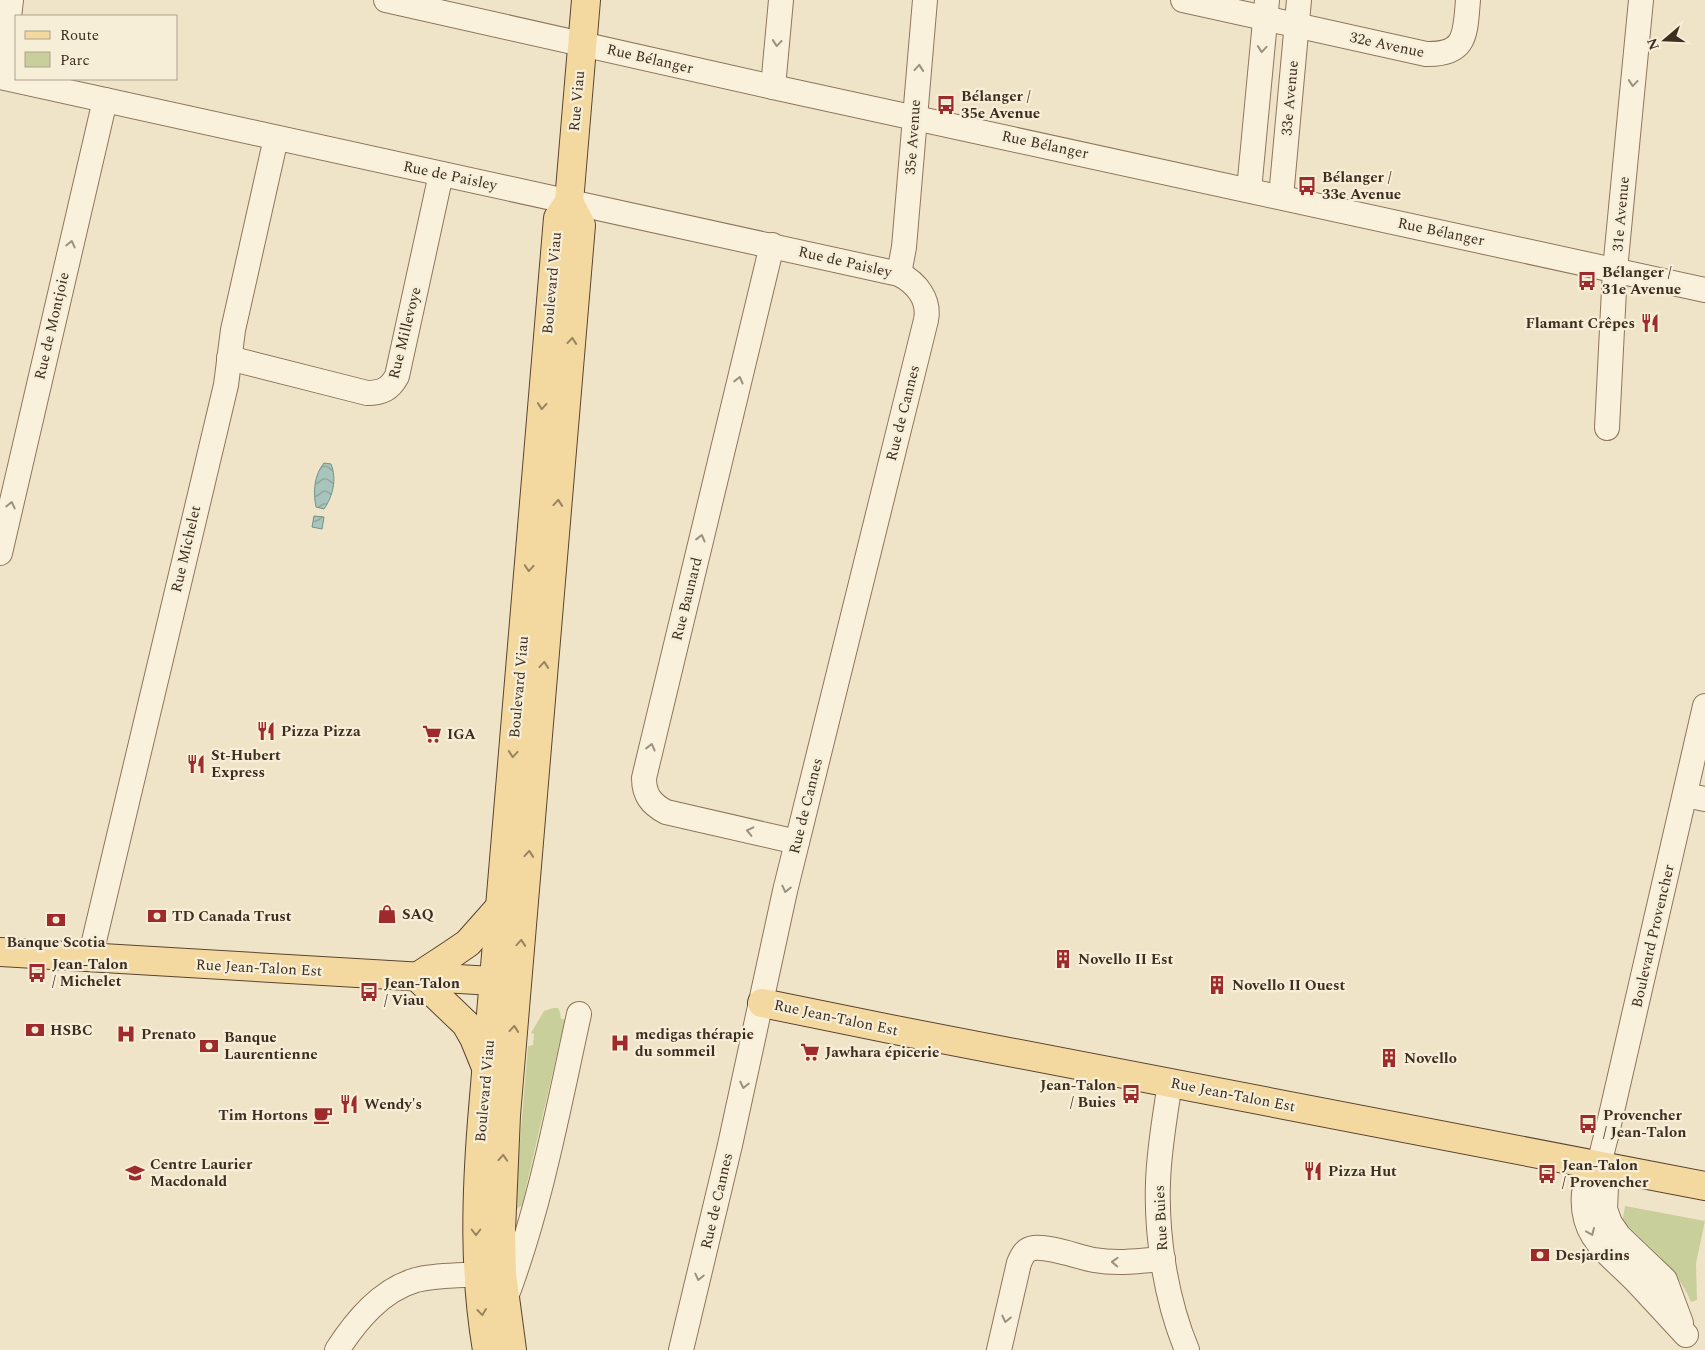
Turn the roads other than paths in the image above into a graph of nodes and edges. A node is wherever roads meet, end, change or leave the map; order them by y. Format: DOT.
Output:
graph roads {
  1 [pos="11,0"];
  2 [pos="386,0"];
  3 [pos="586,0"];
  4 [pos="781,0"];
  5 [pos="925,0"];
  6 [pos="1183,0"];
  7 [pos="1299,0"];
  8 [pos="1468,0"];
  9 [pos="1641,0"];
  10 [pos="1266,9"];
  11 [pos="1297,26"];
  12 [pos="582,43"];
  13 [pos="1,77"];
  14 [pos="773,87"];
  15 [pos="105,100"];
  16 [pos="915,117"];
  17 [pos="276,138"];
  18 [pos="441,174"];
  19 [pos="1249,190"];
  20 [pos="1281,197"];
  21 [pos="569,202"];
  22 [pos="772,245"];
  23 [pos="1615,270"];
  24 [pos="899,274"];
  25 [pos="1705,290"];
  26 [pos="230,358"];
  27 [pos="1606,428"];
  28 [pos="0,552"];
  29 [pos="1705,706"];
  30 [pos="1695,797"];
  31 [pos="798,842"];
  32 [pos="500,908"];
  33 [pos="0,952"];
  34 [pos="90,958"];
  35 [pos="417,977"];
  36 [pos="506,982"];
  37 [pos="762,1003"];
  38 [pos="579,1014"];
  39 [pos="486,1069"];
  40 [pos="1170,1083"];
  41 [pos="1598,1165"];
  42 [pos="1705,1186"];
  43 [pos="501,1207"];
  44 [pos="532,1218"];
  45 [pos="1163,1259"];
  46 [pos="478,1274"];
  47 [pos="504,1300"];
  48 [pos="1689,1343"];
  49 [pos="337,1350"];
  50 [pos="487,1350"];
  51 [pos="512,1350"];
  52 [pos="681,1350"];
  53 [pos="999,1350"];
  54 [pos="1187,1350"];
  1 -- 13 [label="street"];
  2 -- 12 [label="street, Rue Bélanger"];
  3 -- 12 [label="main road, Rue Viau"];
  4 -- 14 [label="street, one-way"];
  16 -- 5 [label="street, 35e Avenue, one-way"];
  6 -- 10 [label="street, 32e Avenue"];
  7 -- 11 [label="street, 33e Avenue"];
  8 -- 11 [label="street, 32e Avenue"];
  9 -- 23 [label="street, 31e Avenue, one-way"];
  10 -- 11 [label="street, 32e Avenue"];
  10 -- 19 [label="street, one-way"];
  11 -- 20 [label="street, 33e Avenue"];
  12 -- 14 [label="street, Rue Bélanger"];
  12 -- 21 [label="main road, Rue Viau"];
  13 -- 15 [label="street, Rue de Paisley"];
  14 -- 16 [label="street, Rue Bélanger"];
  15 -- 17 [label="street, Rue de Paisley"];
  28 -- 15 [label="street, Rue de Montjoie, one-way"];
  16 -- 19 [label="street, Rue Bélanger"];
  16 -- 24 [label="street, 35e Avenue"];
  17 -- 18 [label="street, Rue de Paisley"];
  17 -- 26 [label="street, Rue Michelet"];
  18 -- 21 [label="street, Rue de Paisley"];
  18 -- 26 [label="street, Rue Millevoye"];
  19 -- 20 [label="street, Rue Bélanger"];
  20 -- 23 [label="street, Rue Bélanger"];
  21 -- 22 [label="street, Rue de Paisley"];
  21 -- 32 [label="main road, Boulevard Viau, one-way"];
  36 -- 21 [label="main road, Boulevard Viau, one-way"];
  22 -- 24 [label="street, Rue de Paisley"];
  31 -- 22 [label="street, Rue Baunard, one-way"];
  23 -- 25 [label="street, Rue Bélanger"];
  23 -- 27 [label="street, 31e Avenue"];
  24 -- 31 [label="street, Rue de Cannes"];
  26 -- 34 [label="street, Rue Michelet"];
  29 -- 30 [label="street, Boulevard Provencher"];
  30 -- 41 [label="street, Boulevard Provencher"];
  31 -- 37 [label="street, Rue de Cannes, one-way"];
  32 -- 35 [label="main road"];
  32 -- 36 [label="main road, Boulevard Viau"];
  33 -- 34 [label="main road, Rue Jean-Talon Est"];
  34 -- 35 [label="main road, Rue Jean-Talon Est"];
  35 -- 36 [label="main road, Rue Jean-Talon Est"];
  35 -- 39 [label="main road"];
  36 -- 39 [label="main road, Boulevard Viau"];
  43 -- 36 [label="main road, Boulevard Viau, one-way"];
  37 -- 40 [label="main road, Rue Jean-Talon Est"];
  37 -- 52 [label="street, Rue de Cannes, one-way"];
  38 -- 44 [label="street"];
  39 -- 46 [label="main road, Boulevard Viau, one-way"];
  40 -- 41 [label="main road, Rue Jean-Talon Est"];
  40 -- 45 [label="street, Rue Buies"];
  41 -- 42 [label="main road, Rue Jean-Talon Est"];
  41 -- 48 [label="street, Boulevard Provencher"];
  43 -- 44 [label="street"];
  43 -- 47 [label="main road, Boulevard Viau"];
  44 -- 47 [label="street"];
  45 -- 53 [label="street, one-way"];
  45 -- 54 [label="street, Rue Buies"];
  46 -- 49 [label="street"];
  46 -- 50 [label="main road, Boulevard Viau, one-way"];
  47 -- 51 [label="main road, Boulevard Viau"];
}
